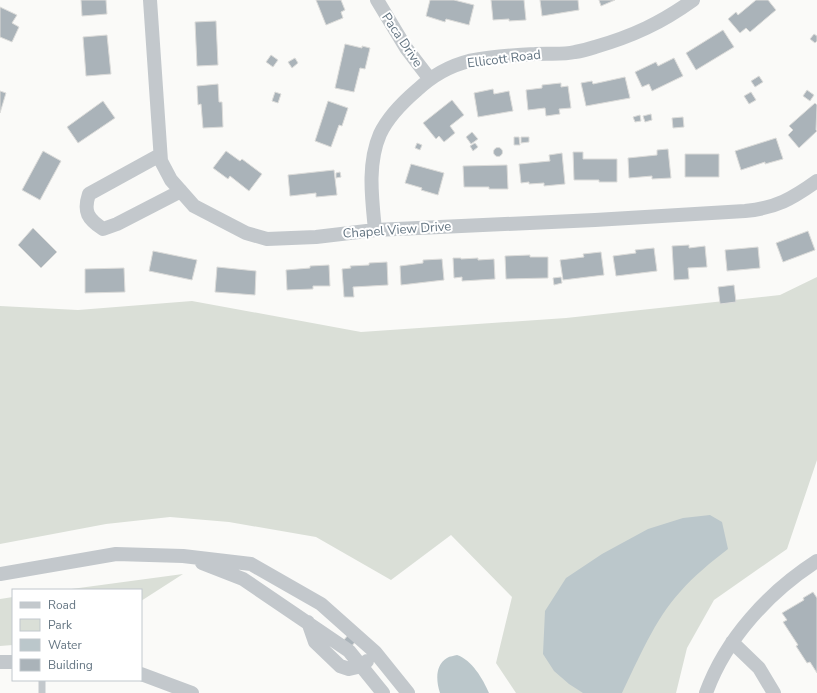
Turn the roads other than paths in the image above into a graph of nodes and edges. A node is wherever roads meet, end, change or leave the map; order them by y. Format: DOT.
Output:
graph roads {
  1 [pos="150,0"];
  2 [pos="377,0"];
  3 [pos="693,0"];
  4 [pos="429,78"];
  5 [pos="160,155"];
  6 [pos="817,181"];
  7 [pos="181,190"];
  8 [pos="375,230"];
  9 [pos="183,556"];
  10 [pos="817,561"];
  11 [pos="0,574"];
  12 [pos="321,604"];
  13 [pos="308,622"];
  14 [pos="732,642"];
  15 [pos="375,652"];
  16 [pos="0,662"];
  17 [pos="12,662"];
  18 [pos="362,666"];
  19 [pos="142,674"];
  20 [pos="42,681"];
  21 [pos="42,693"];
  22 [pos="192,693"];
  23 [pos="383,693"];
  24 [pos="408,693"];
  25 [pos="706,693"];
  26 [pos="774,693"];
  1 -- 5 [label="street, Chapel View Drive"];
  2 -- 4 [label="street, Paca Drive"];
  3 -- 4 [label="street, Ellicott Road"];
  4 -- 8 [label="street, Ellicott Road"];
  5 -- 7 [label="street, Chapel View Drive"];
  5 -- 7 [label="street"];
  6 -- 8 [label="street, Chapel View Drive"];
  7 -- 8 [label="street, Chapel View Drive"];
  9 -- 11 [label="street"];
  9 -- 12 [label="street"];
  9 -- 13 [label="street"];
  10 -- 14 [label="street"];
  12 -- 13 [label="street"];
  12 -- 15 [label="street"];
  13 -- 18 [label="street"];
  14 -- 25 [label="street"];
  14 -- 26 [label="street"];
  15 -- 18 [label="street"];
  15 -- 24 [label="street"];
  16 -- 17 [label="street"];
  18 -- 23 [label="street"];
  19 -- 22 [label="street"];
  20 -- 21 [label="lane"];
}
